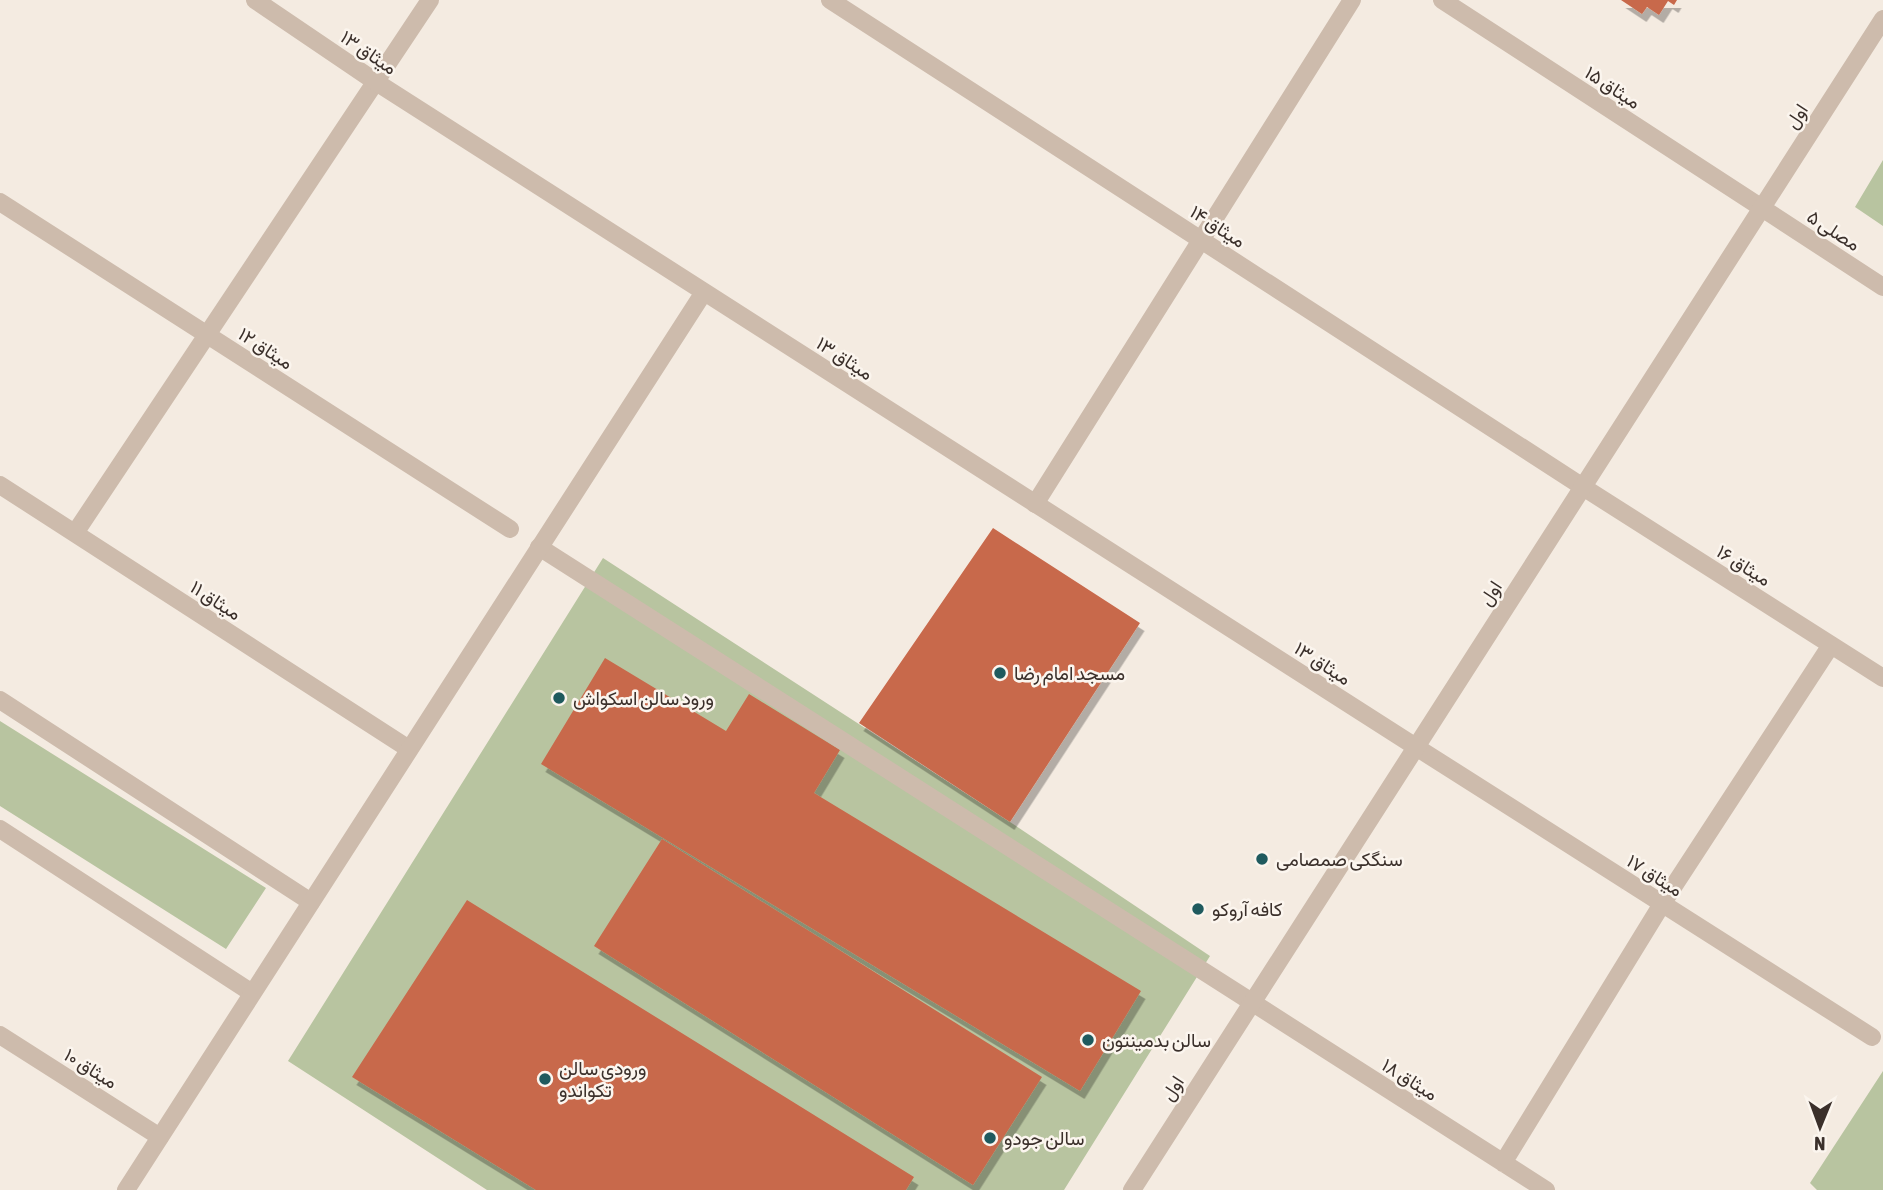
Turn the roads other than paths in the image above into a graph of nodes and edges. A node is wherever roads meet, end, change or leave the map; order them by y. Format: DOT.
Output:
graph roads {
  1 [pos="255,0"];
  2 [pos="430,0"];
  3 [pos="830,0"];
  4 [pos="1352,0"];
  5 [pos="1442,0"];
  6 [pos="852,6"];
  7 [pos="1883,19"];
  8 [pos="376,82"];
  9 [pos="0,202"];
  10 [pos="1762,208"];
  11 [pos="1203,241"];
  12 [pos="1883,287"];
  13 [pos="704,292"];
  14 [pos="208,335"];
  15 [pos="0,485"];
  16 [pos="1583,487"];
  17 [pos="1035,504"];
  18 [pos="510,529"];
  19 [pos="75,533"];
  20 [pos="539,548"];
  21 [pos="1831,645"];
  22 [pos="1883,678"];
  23 [pos="0,700"];
  24 [pos="1416,747"];
  25 [pos="409,750"];
  26 [pos="0,829"];
  27 [pos="311,902"];
  28 [pos="1662,904"];
  29 [pos="253,993"];
  30 [pos="1251,1004"];
  31 [pos="0,1035"];
  32 [pos="1872,1037"];
  33 [pos="160,1137"];
  34 [pos="1503,1163"];
  35 [pos="126,1190"];
  36 [pos="1132,1190"];
  37 [pos="1546,1190"];
  1 -- 8 [label="street, میثاق ۱۳"];
  2 -- 8 [label="street"];
  3 -- 6 [label="street, میثاق ۱۴"];
  4 -- 11 [label="street"];
  5 -- 10 [label="street, میثاق ۱۵"];
  6 -- 11 [label="street, میثاق ۱۴"];
  7 -- 10 [label="street, اول"];
  8 -- 13 [label="street, میثاق ۱۳"];
  8 -- 14 [label="street"];
  9 -- 14 [label="street, میثاق ۱۲"];
  10 -- 12 [label="street, مصلی ۵"];
  10 -- 16 [label="street, اول"];
  11 -- 16 [label="street, میثاق ۱۴"];
  11 -- 17 [label="street"];
  13 -- 17 [label="street, میثاق ۱۳"];
  13 -- 20 [label="street"];
  14 -- 18 [label="street, میثاق ۱۲"];
  14 -- 19 [label="street"];
  15 -- 19 [label="street, میثاق ۱۱"];
  16 -- 21 [label="street, میثاق ۱۶"];
  16 -- 24 [label="street, اول"];
  17 -- 24 [label="street, میثاق ۱۳"];
  19 -- 25 [label="street, میثاق ۱۱"];
  20 -- 25 [label="street"];
  20 -- 30 [label="street, میثاق ۱۸"];
  21 -- 22 [label="street, میثاق ۱۶"];
  21 -- 28 [label="street"];
  23 -- 27 [label="street"];
  24 -- 28 [label="street, میثاق ۱۷"];
  24 -- 30 [label="street, اول"];
  25 -- 27 [label="street"];
  26 -- 29 [label="street"];
  27 -- 29 [label="street"];
  28 -- 32 [label="street, میثاق ۱۷"];
  28 -- 34 [label="street"];
  29 -- 33 [label="street"];
  30 -- 34 [label="street, میثاق ۱۸"];
  30 -- 36 [label="street, اول"];
  31 -- 33 [label="street, میثاق ۱۰"];
  33 -- 35 [label="street"];
  34 -- 37 [label="street, میثاق ۱۸"];
}
